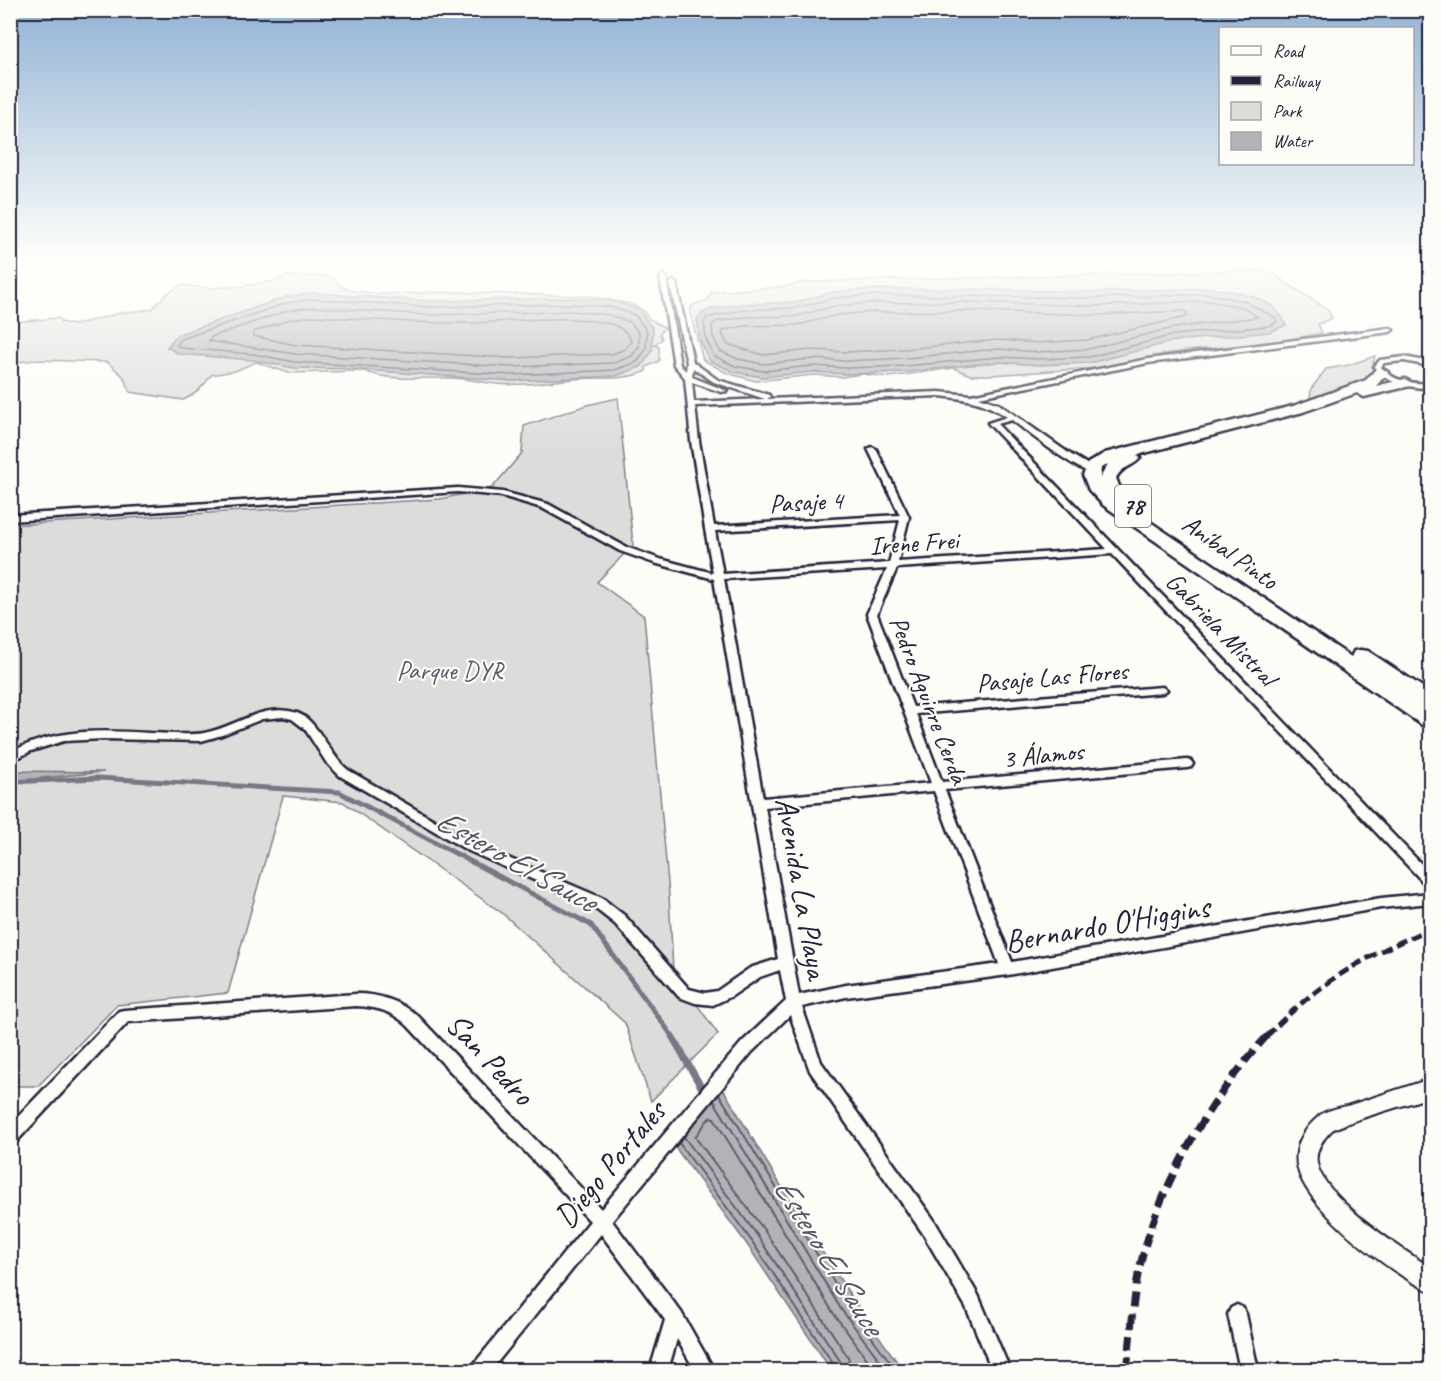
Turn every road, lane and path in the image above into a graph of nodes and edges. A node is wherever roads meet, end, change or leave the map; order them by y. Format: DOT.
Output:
graph roads {
  1 [pos="670,322"];
  2 [pos="681,322"];
  3 [pos="1390,330"];
  4 [pos="690,363"];
  5 [pos="1431,364"];
  6 [pos="1381,372"];
  7 [pos="688,378"];
  8 [pos="1405,383"];
  9 [pos="1430,386"];
  10 [pos="971,397"];
  11 [pos="787,400"];
  12 [pos="764,401"];
  13 [pos="692,404"];
  14 [pos="1012,418"];
  15 [pos="872,449"];
  16 [pos="1100,474"];
  17 [pos="905,517"];
  18 [pos="10,518"];
  19 [pos="709,529"];
  20 [pos="1114,551"];
  21 [pos="893,566"];
  22 [pos="717,577"];
  23 [pos="1162,690"];
  24 [pos="1431,702"];
  25 [pos="909,711"];
  26 [pos="1431,720"];
  27 [pos="10,758"];
  28 [pos="1187,764"];
  29 [pos="939,788"];
  30 [pos="759,803"];
  31 [pos="1431,881"];
  32 [pos="1431,898"];
  33 [pos="786,963"];
  34 [pos="1008,969"];
  35 [pos="793,1003"];
  36 [pos="1431,1088"];
  37 [pos="10,1137"];
  38 [pos="601,1221"];
  39 [pos="1431,1280"];
  40 [pos="1237,1314"];
  41 [pos="675,1318"];
  42 [pos="480,1371"];
  43 [pos="659,1371"];
  44 [pos="705,1371"];
  45 [pos="1001,1371"];
  46 [pos="1249,1371"];
  1 -- 7 [label="street"];
  2 -- 4 [label="street, Avenida La Playa"];
  3 -- 10 [label="street"];
  4 -- 7 [label="street, Avenida La Playa"];
  4 -- 11 [label="street"];
  5 -- 6 [label="street"];
  6 -- 8 [label="street"];
  6 -- 16 [label="highway, 78"];
  7 -- 12 [label="street"];
  7 -- 13 [label="street, Avenida La Playa"];
  8 -- 9 [label="street"];
  8 -- 16 [label="highway, 78"];
  10 -- 11 [label="street"];
  10 -- 14 [label="street"];
  11 -- 12 [label="street"];
  12 -- 13 [label="street"];
  13 -- 19 [label="street, Avenida La Playa"];
  14 -- 16 [label="street"];
  14 -- 20 [label="street, Gabriela Mistral"];
  15 -- 17 [label="street"];
  16 -- 24 [label="highway, Aníbal Pinto / 78"];
  16 -- 26 [label="highway, Aníbal Pinto / 78"];
  17 -- 19 [label="street, Pasaje 4"];
  17 -- 21 [label="street, Pedro Aguirre Cerda"];
  18 -- 22 [label="street, Irene Frei"];
  19 -- 22 [label="street, Avenida La Playa"];
  20 -- 21 [label="street, Irene Frei"];
  20 -- 31 [label="street, Gabriela Mistral"];
  21 -- 22 [label="street, Irene Frei"];
  21 -- 25 [label="street, Pedro Aguirre Cerda"];
  22 -- 30 [label="street, Avenida La Playa"];
  23 -- 25 [label="street, Pasaje Las Flores"];
  25 -- 29 [label="street, Pedro Aguirre Cerda"];
  27 -- 33 [label="street"];
  28 -- 29 [label="street, 3 Álamos"];
  29 -- 30 [label="street, 3 Álamos"];
  29 -- 34 [label="street, Pedro Aguirre Cerda"];
  30 -- 33 [label="street, Avenida La Playa"];
  32 -- 34 [label="street, Bernardo O'Higgins"];
  33 -- 35 [label="street, Avenida La Playa"];
  34 -- 35 [label="street, Bernardo O'Higgins"];
  35 -- 38 [label="street, Diego Portales"];
  35 -- 45 [label="street, Avenida La Playa"];
  36 -- 39 [label="street"];
  37 -- 38 [label="street, San Pedro"];
  38 -- 41 [label="street, San Pedro"];
  38 -- 42 [label="street, Diego Portales"];
  40 -- 46 [label="street"];
  41 -- 43 [label="street"];
  41 -- 44 [label="street, San Pedro"];
}
